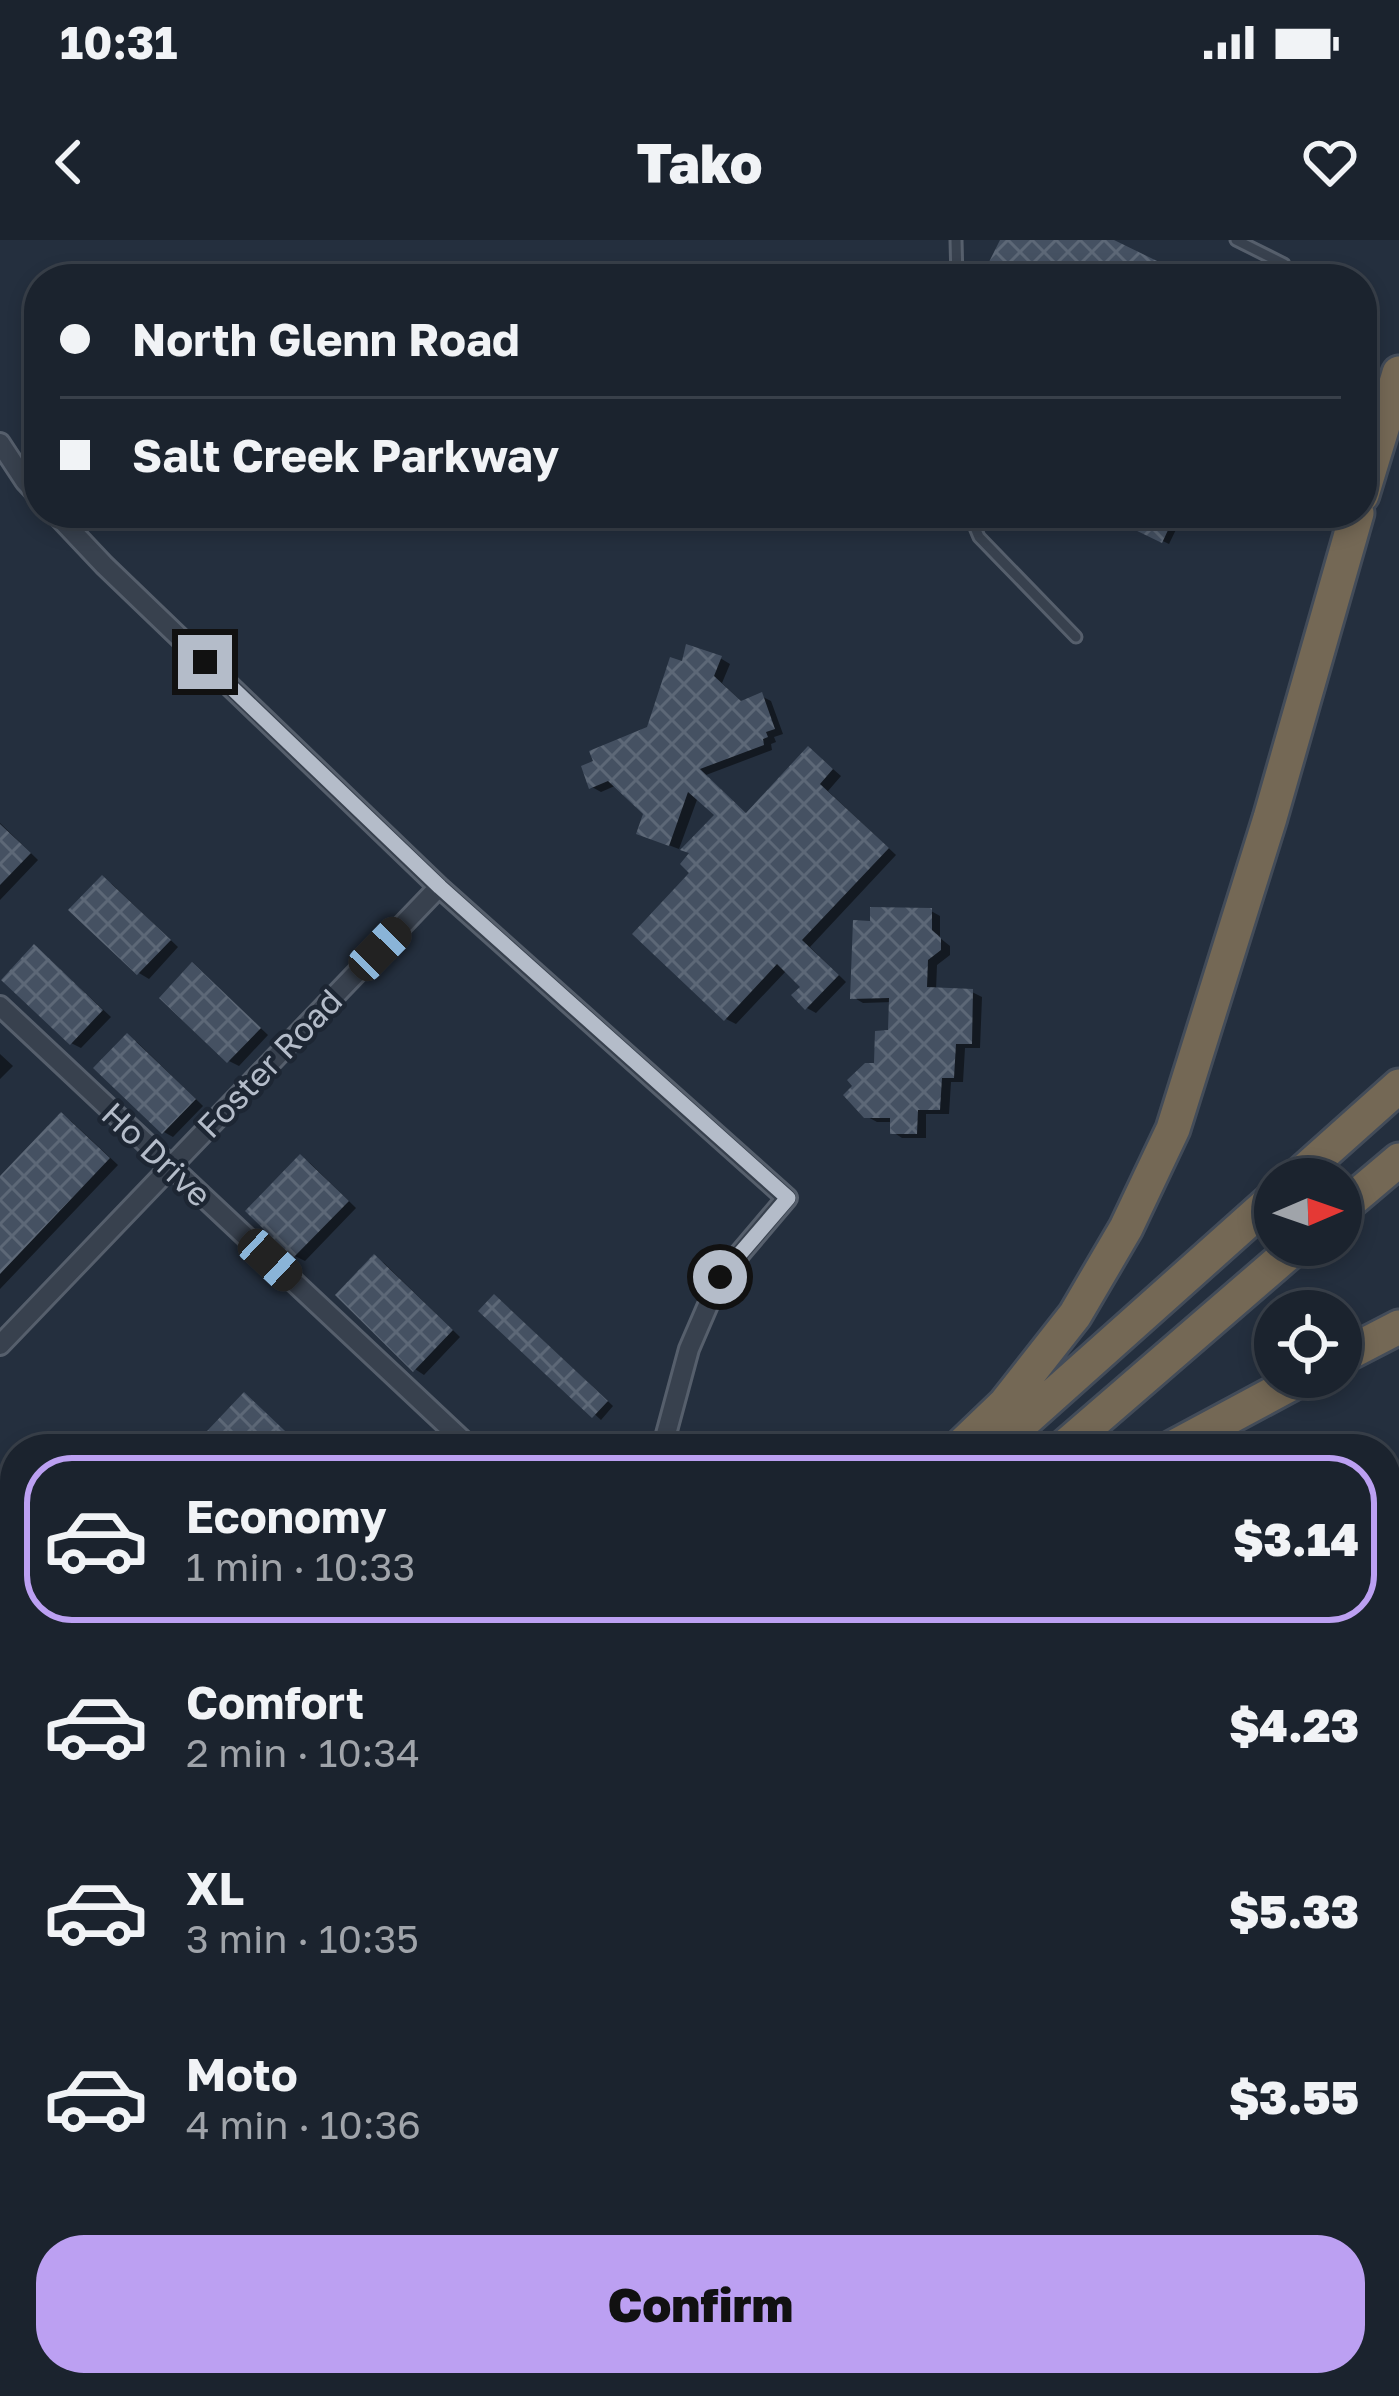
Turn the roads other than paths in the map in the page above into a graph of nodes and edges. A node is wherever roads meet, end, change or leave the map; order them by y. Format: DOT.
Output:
graph roads {
  1 [pos="1236,240"];
  2 [pos="1284,264"];
  3 [pos="1399,373"];
  4 [pos="1399,426"];
  5 [pos="0,442"];
  6 [pos="1377,446"];
  7 [pos="1377,474"];
  8 [pos="24,479"];
  9 [pos="69,528"];
  10 [pos="975,528"];
  11 [pos="1354,528"];
  12 [pos="1076,637"];
  13 [pos="440,887"];
  14 [pos="0,1006"];
  15 [pos="1399,1086"];
  16 [pos="1318,1158"];
  17 [pos="1399,1160"];
  18 [pos="170,1166"];
  19 [pos="1362,1191"];
  20 [pos="1254,1216"];
  21 [pos="1274,1266"];
  22 [pos="1399,1328"];
  23 [pos="0,1345"];
  24 [pos="1362,1347"];
  25 [pos="1265,1398"];
  26 [pos="456,1434"];
  27 [pos="666,1434"];
  28 [pos="974,1434"];
  29 [pos="1010,1434"];
  30 [pos="1079,1434"];
  31 [pos="1199,1434"];
  1 -- 2 [label="lane"];
  3 -- 6 [label="highway"];
  4 -- 7 [label="highway"];
  5 -- 8 [label="street"];
  9 -- 13 [label="street"];
  10 -- 12 [label="lane"];
  11 -- 28 [label="highway"];
  13 -- 18 [label="street, Foster Road"];
  13 -- 27 [label="street"];
  14 -- 18 [label="street, Ho Drive"];
  15 -- 16 [label="highway"];
  17 -- 19 [label="highway"];
  18 -- 23 [label="street, Foster Road"];
  18 -- 26 [label="street, Ho Drive"];
  20 -- 29 [label="highway"];
  21 -- 30 [label="highway"];
  22 -- 24 [label="highway"];
  25 -- 31 [label="highway"];
}
